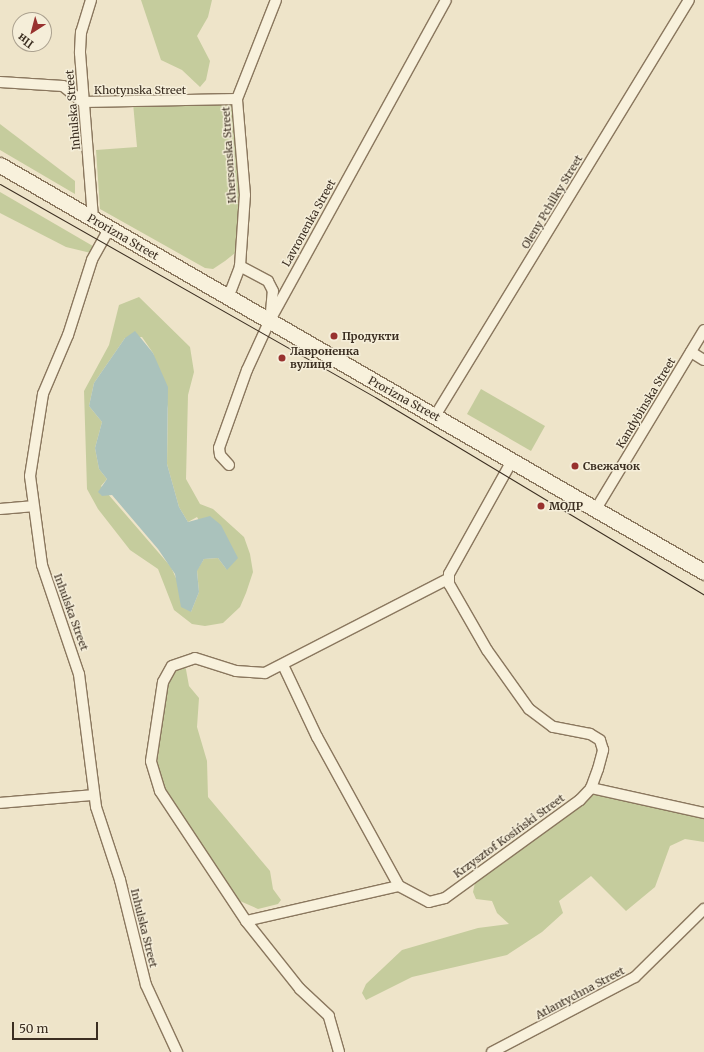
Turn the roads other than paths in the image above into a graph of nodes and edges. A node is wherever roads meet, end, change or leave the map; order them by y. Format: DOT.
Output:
graph roads {
  1 [pos="91,0"];
  2 [pos="276,0"];
  3 [pos="446,0"];
  4 [pos="688,0"];
  5 [pos="0,82"];
  6 [pos="237,99"];
  7 [pos="83,102"];
  8 [pos="0,165"];
  9 [pos="93,220"];
  10 [pos="110,229"];
  11 [pos="240,266"];
  12 [pos="228,298"];
  13 [pos="269,322"];
  14 [pos="704,330"];
  15 [pos="691,352"];
  16 [pos="704,360"];
  17 [pos="435,416"];
  18 [pos="512,461"];
  19 [pos="229,465"];
  20 [pos="32,506"];
  21 [pos="0,509"];
  22 [pos="596,509"];
  23 [pos="704,572"];
  24 [pos="448,579"];
  25 [pos="283,664"];
  26 [pos="591,788"];
  27 [pos="93,795"];
  28 [pos="0,803"];
  29 [pos="704,813"];
  30 [pos="399,886"];
  31 [pos="704,909"];
  32 [pos="246,922"];
  33 [pos="177,1052"];
  34 [pos="339,1052"];
  35 [pos="492,1052"];
  1 -- 7 [label="street, Inhulska Street"];
  2 -- 6 [label="street, Khersonska Street"];
  3 -- 13 [label="street, Lavronenka Street"];
  4 -- 17 [label="street, Oleny Pchilky Street"];
  5 -- 7 [label="street, Khotynska Street"];
  6 -- 7 [label="street, Khotynska Street"];
  6 -- 11 [label="street, Khersonska Street"];
  7 -- 9 [label="street, Inhulska Street"];
  8 -- 9 [label="main road, Prorizna Street"];
  9 -- 10 [label="main road, Prorizna Street"];
  10 -- 12 [label="main road, Prorizna Street"];
  10 -- 20 [label="street, Inhulska Street"];
  11 -- 12 [label="street, Khersonska Street"];
  11 -- 13 [label="street"];
  12 -- 13 [label="main road, Prorizna Street"];
  13 -- 17 [label="main road, Prorizna Street"];
  13 -- 19 [label="street, Lavronenka Street"];
  14 -- 15 [label="street, Kandybinska Street"];
  15 -- 16 [label="street"];
  15 -- 22 [label="street, Kandybinska Street"];
  17 -- 18 [label="main road, Prorizna Street"];
  18 -- 22 [label="main road, Prorizna Street"];
  18 -- 24 [label="street"];
  20 -- 21 [label="street"];
  20 -- 27 [label="street, Inhulska Street"];
  22 -- 23 [label="main road, Prorizna Street"];
  24 -- 25 [label="street"];
  24 -- 26 [label="street"];
  25 -- 30 [label="street"];
  25 -- 32 [label="street"];
  26 -- 29 [label="street"];
  26 -- 30 [label="street, Krzysztof Kosiński Street"];
  27 -- 28 [label="street"];
  27 -- 33 [label="street, Inhulska Street"];
  30 -- 32 [label="street"];
  31 -- 35 [label="street, Atlantychna Street"];
  32 -- 34 [label="street"];
}
